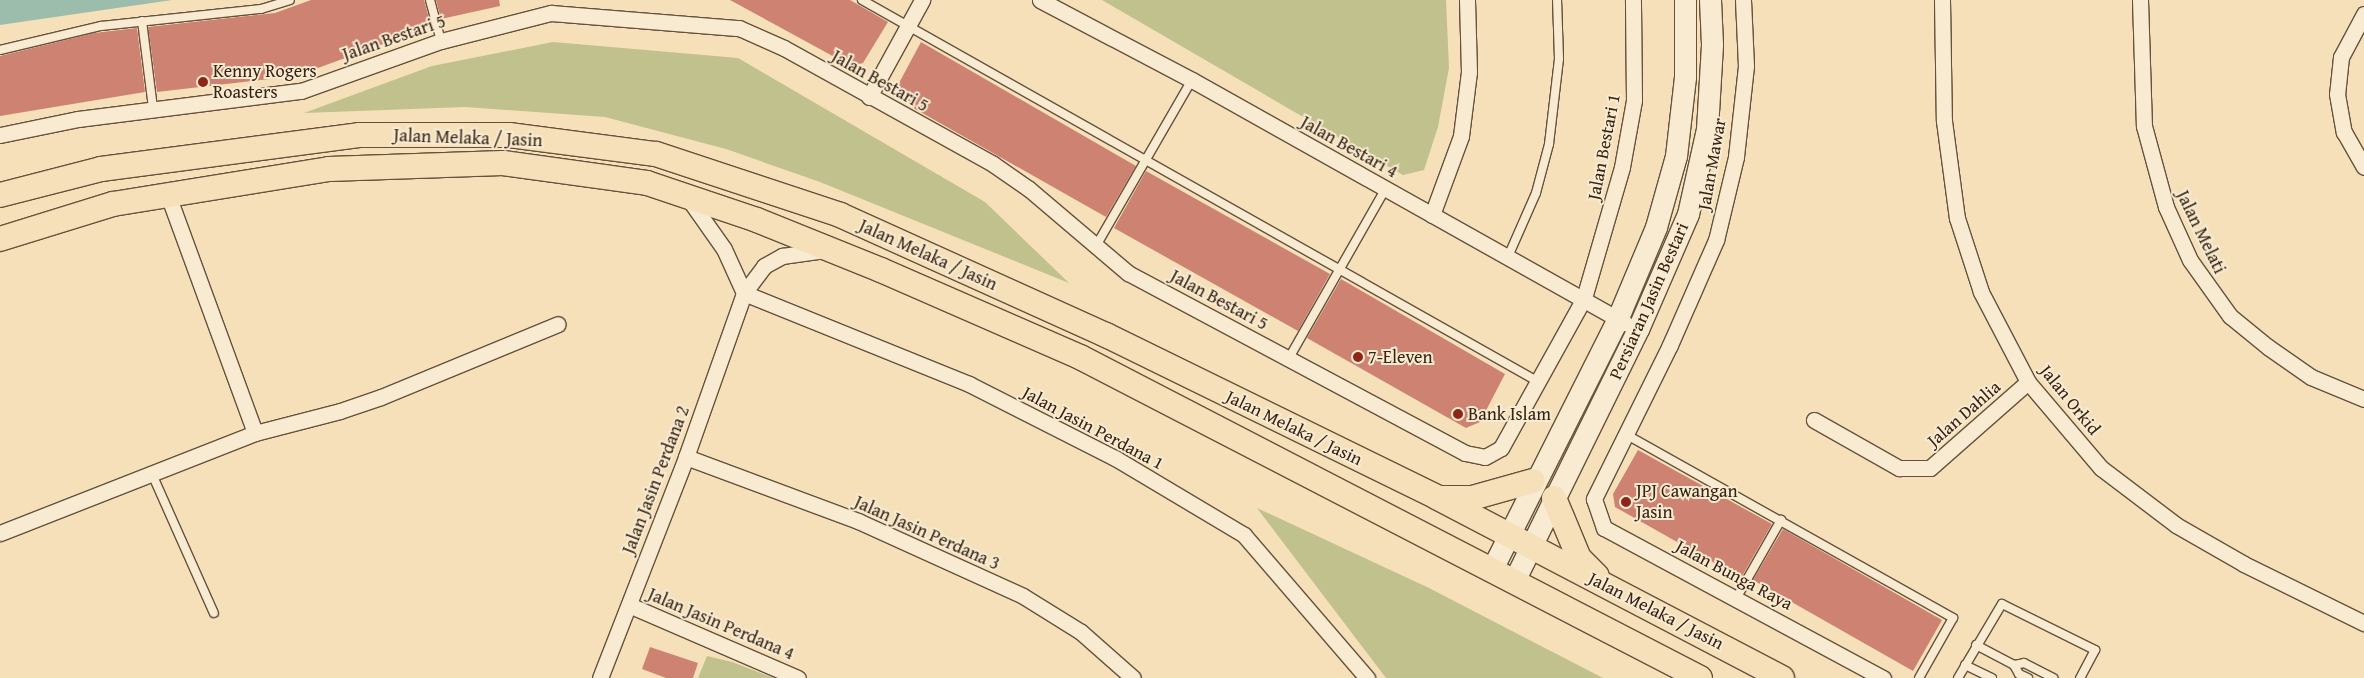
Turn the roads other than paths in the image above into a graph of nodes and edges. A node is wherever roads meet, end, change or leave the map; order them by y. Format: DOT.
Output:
graph roads {
  1 [pos="290,0"];
  2 [pos="430,0"];
  3 [pos="862,0"];
  4 [pos="922,0"];
  5 [pos="1040,0"];
  6 [pos="1467,0"];
  7 [pos="1557,0"];
  8 [pos="1633,0"];
  9 [pos="1685,0"];
  10 [pos="1710,0"];
  11 [pos="1743,0"];
  12 [pos="1942,0"];
  13 [pos="2140,0"];
  14 [pos="2364,14"];
  15 [pos="142,20"];
  16 [pos="908,26"];
  17 [pos="441,41"];
  18 [pos="0,50"];
  19 [pos="1192,80"];
  20 [pos="869,97"];
  21 [pos="153,108"];
  22 [pos="0,135"];
  23 [pos="1144,160"];
  24 [pos="2364,167"];
  25 [pos="1386,188"];
  26 [pos="0,195"];
  27 [pos="168,195"];
  28 [pos="686,195"];
  29 [pos="1432,215"];
  30 [pos="0,239"];
  31 [pos="1096,246"];
  32 [pos="830,249"];
  33 [pos="1507,259"];
  34 [pos="1339,272"];
  35 [pos="744,293"];
  36 [pos="1584,298"];
  37 [pos="1617,320"];
  38 [pos="558,324"];
  39 [pos="1638,329"];
  40 [pos="1289,358"];
  41 [pos="1537,381"];
  42 [pos="2028,382"];
  43 [pos="2364,399"];
  44 [pos="1814,420"];
  45 [pos="255,433"];
  46 [pos="1627,435"];
  47 [pos="686,457"];
  48 [pos="152,474"];
  49 [pos="1533,481"];
  50 [pos="1438,498"];
  51 [pos="1554,498"];
  52 [pos="1781,520"];
  53 [pos="0,533"];
  54 [pos="1507,535"];
  55 [pos="1532,549"];
  56 [pos="1492,569"];
  57 [pos="1514,581"];
  58 [pos="1606,586"];
  59 [pos="1737,597"];
  60 [pos="629,605"];
  61 [pos="214,613"];
  62 [pos="2364,623"];
  63 [pos="1976,645"];
  64 [pos="1965,665"];
  65 [pos="2014,665"];
  66 [pos="600,678"];
  67 [pos="798,678"];
  68 [pos="1133,678"];
  69 [pos="1367,678"];
  70 [pos="1700,678"];
  71 [pos="1782,678"];
  72 [pos="1883,678"];
  73 [pos="1919,678"];
  74 [pos="1958,678"];
  75 [pos="1992,678"];
  76 [pos="2028,678"];
  77 [pos="2053,678"];
  78 [pos="2080,678"];
  1 -- 15 [label="lane"];
  2 -- 17 [label="lane"];
  3 -- 16 [label="lane"];
  4 -- 16 [label="street"];
  5 -- 19 [label="street, Jalan Bestari 4"];
  6 -- 29 [label="street"];
  7 -- 33 [label="lane"];
  8 -- 36 [label="street, Jalan Bestari 1"];
  9 -- 37 [label="street, Persiaran Jasin Bestari"];
  10 -- 39 [label="street, Persiaran Jasin Bestari"];
  11 -- 46 [label="street, Jalan Mawar"];
  12 -- 42 [label="street, Jalan Orkid"];
  13 -- 43 [label="street, Jalan Melati"];
  14 -- 24 [label="street"];
  15 -- 18 [label="lane"];
  15 -- 21 [label="lane"];
  16 -- 20 [label="street"];
  16 -- 23 [label="lane"];
  17 -- 20 [label="street, Jalan Bestari 5"];
  17 -- 21 [label="street, Jalan Bestari 5"];
  19 -- 23 [label="lane"];
  19 -- 25 [label="street, Jalan Bestari 4"];
  20 -- 31 [label="street, Jalan Bestari 5"];
  21 -- 22 [label="street, Jalan Bestari 5"];
  23 -- 31 [label="lane"];
  23 -- 34 [label="lane"];
  25 -- 29 [label="street, Jalan Bestari 4"];
  25 -- 34 [label="lane"];
  26 -- 50 [label="main road, Jalan Melaka / Jasin"];
  27 -- 28 [label="main road, Jalan Melaka / Jasin"];
  27 -- 30 [label="main road, Jalan Melaka / Jasin"];
  27 -- 45 [label="street"];
  28 -- 32 [label="main road, Jalan Melaka / Jasin"];
  28 -- 35 [label="street"];
  29 -- 33 [label="street, Jalan Bestari 4"];
  31 -- 40 [label="street, Jalan Bestari 5"];
  32 -- 35 [label="street, Jalan Jasin Perdana 2"];
  32 -- 56 [label="main road, Jalan Melaka / Jasin"];
  33 -- 36 [label="street, Jalan Bestari 4"];
  34 -- 40 [label="lane"];
  34 -- 41 [label="lane"];
  35 -- 47 [label="street, Jalan Jasin Perdana 2"];
  35 -- 69 [label="street, Jalan Jasin Perdana 1"];
  36 -- 37 [label="street, Jalan Bestari 4"];
  36 -- 41 [label="street, Jalan Bestari 5"];
  37 -- 39 [label="street, Jalan Bestari 4"];
  37 -- 49 [label="street, Persiaran Jasin Bestari"];
  38 -- 45 [label="street"];
  39 -- 51 [label="street, Persiaran Jasin Bestari"];
  40 -- 41 [label="street, Jalan Bestari 5"];
  42 -- 44 [label="street, Jalan Dahlia"];
  42 -- 62 [label="street, Jalan Orkid"];
  45 -- 48 [label="street"];
  46 -- 52 [label="lane"];
  46 -- 59 [label="street, Jalan Bunga Raya"];
  47 -- 60 [label="street, Jalan Jasin Perdana 2"];
  47 -- 68 [label="street, Jalan Jasin Perdana 3"];
  48 -- 53 [label="street"];
  48 -- 61 [label="lane"];
  49 -- 50 [label="main road"];
  49 -- 54 [label="street, Persiaran Jasin Bestari"];
  50 -- 54 [label="main road, Jalan Melaka / Jasin"];
  51 -- 55 [label="street, Persiaran Jasin Bestari"];
  51 -- 58 [label="main road"];
  52 -- 59 [label="lane"];
  52 -- 73 [label="lane"];
  54 -- 55 [label="main road, Jalan Melaka / Jasin"];
  54 -- 56 [label="street, Persiaran Jasin Bestari"];
  55 -- 57 [label="street, Persiaran Jasin Bestari"];
  55 -- 58 [label="main road, Jalan Melaka / Jasin"];
  56 -- 57 [label="main road, Jalan Melaka / Jasin"];
  57 -- 70 [label="main road, Jalan Melaka / Jasin"];
  58 -- 71 [label="main road, Jalan Melaka / Jasin"];
  59 -- 72 [label="street, Jalan Bunga Raya"];
  60 -- 66 [label="street, Jalan Jasin Perdana 2"];
  60 -- 67 [label="street, Jalan Jasin Perdana 4"];
  63 -- 64 [label="lane"];
  63 -- 65 [label="lane"];
  63 -- 78 [label="lane"];
  64 -- 74 [label="lane"];
  64 -- 75 [label="lane"];
  65 -- 76 [label="lane"];
  65 -- 77 [label="lane"];
}
